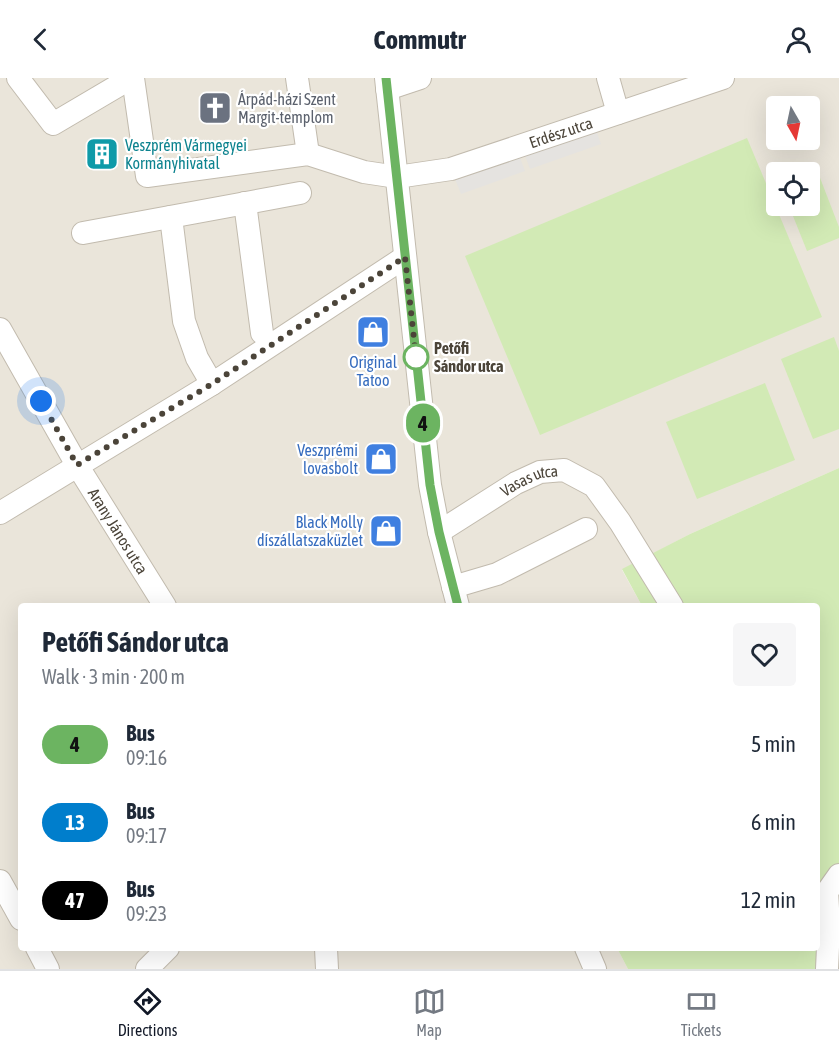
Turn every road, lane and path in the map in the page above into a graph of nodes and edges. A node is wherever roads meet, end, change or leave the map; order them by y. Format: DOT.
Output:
graph roads {
  1 [pos="18,78"];
  2 [pos="132,78"];
  3 [pos="297,78"];
  4 [pos="420,78"];
  5 [pos="608,78"];
  6 [pos="723,78"];
  7 [pos="386,84"];
  8 [pos="618,113"];
  9 [pos="308,154"];
  10 [pos="397,177"];
  11 [pos="300,193"];
  12 [pos="245,203"];
  13 [pos="171,217"];
  14 [pos="82,233"];
  15 [pos="405,257"];
  16 [pos="0,329"];
  17 [pos="262,333"];
  18 [pos="212,384"];
  19 [pos="77,465"];
  20 [pos="0,513"];
  21 [pos="586,529"];
  22 [pos="439,532"];
  23 [pos="455,596"];
  24 [pos="163,603"];
  25 [pos="670,603"];
  26 [pos="0,881"];
  27 [pos="833,884"];
  28 [pos="18,914"];
  29 [pos="39,951"];
  30 [pos="165,951"];
  31 [pos="326,951"];
  32 [pos="587,951"];
  33 [pos="48,969"];
  34 [pos="147,969"];
  35 [pos="327,969"];
  36 [pos="595,969"];
  37 [pos="827,969"];
  1 -- 2 [label="street"];
  2 -- 9 [label="street"];
  3 -- 9 [label="street"];
  4 -- 7 [label="street"];
  5 -- 8 [label="street"];
  6 -- 8 [label="street, Erdész utca"];
  7 -- 10 [label="street"];
  8 -- 10 [label="street, Erdész utca"];
  9 -- 10 [label="street, Erdész utca"];
  10 -- 15 [label="street"];
  11 -- 12 [label="street"];
  12 -- 13 [label="street"];
  12 -- 17 [label="street"];
  13 -- 14 [label="street"];
  13 -- 18 [label="street"];
  15 -- 18 [label="street"];
  15 -- 22 [label="street"];
  16 -- 19 [label="street, Arany János utca"];
  18 -- 19 [label="street"];
  19 -- 20 [label="street"];
  19 -- 24 [label="street, Arany János utca"];
  21 -- 23 [label="street"];
  22 -- 23 [label="street"];
  22 -- 25 [label="street, Vasas utca"];
  26 -- 28 [label="street"];
  27 -- 37 [label="street"];
  29 -- 33 [label="street"];
  30 -- 34 [label="street"];
  31 -- 35 [label="street"];
  32 -- 36 [label="street"];
}
